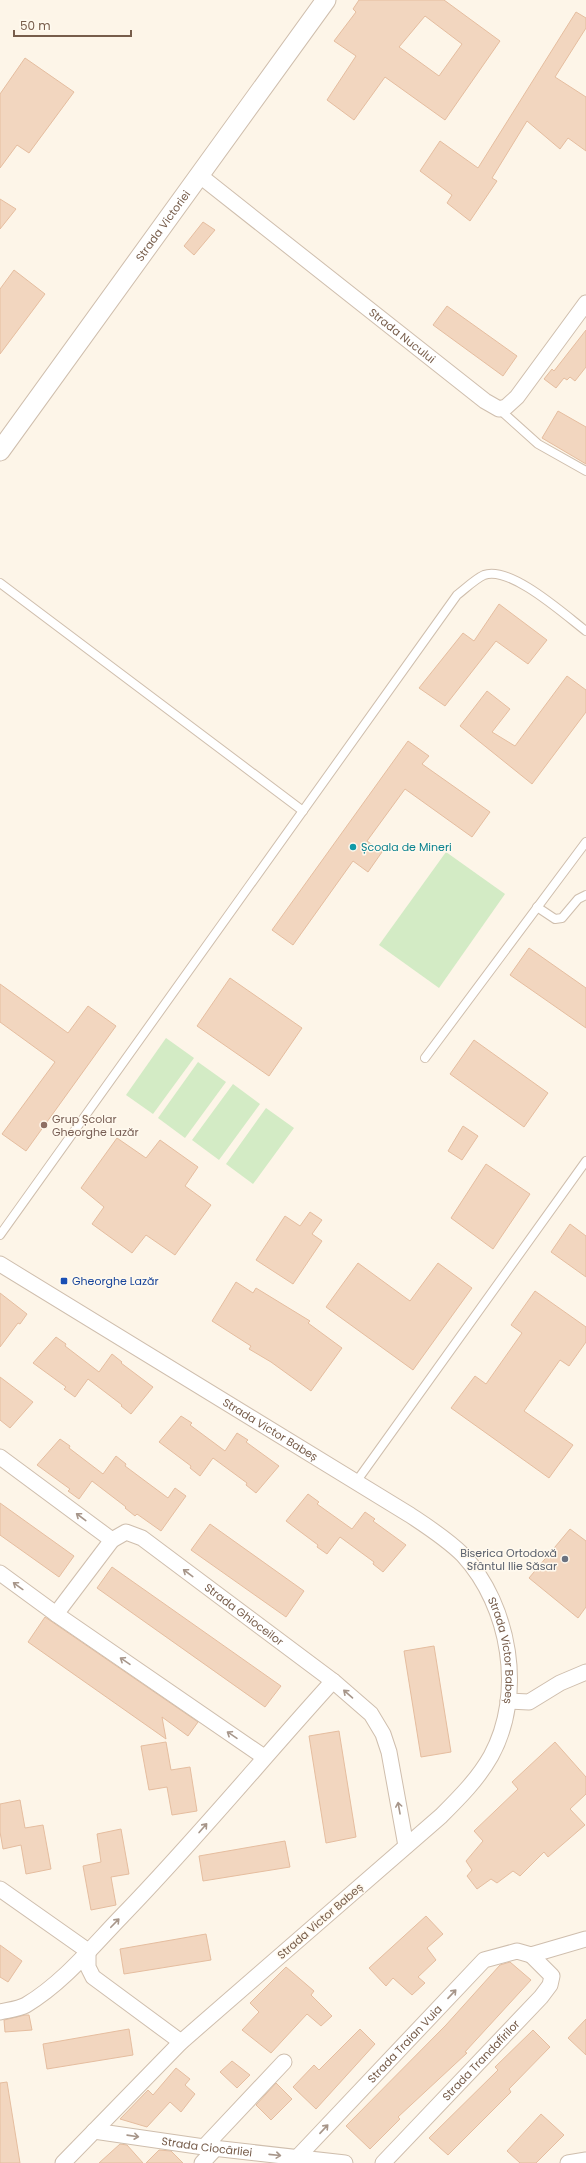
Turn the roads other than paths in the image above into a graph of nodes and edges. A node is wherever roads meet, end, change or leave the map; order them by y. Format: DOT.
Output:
graph roads {
  1 [pos="326,0"];
  2 [pos="199,175"];
  3 [pos="586,303"];
  4 [pos="500,409"];
  5 [pos="0,451"];
  6 [pos="586,471"];
  7 [pos="0,583"];
  8 [pos="586,631"];
  9 [pos="303,811"];
  10 [pos="586,842"];
  11 [pos="586,895"];
  12 [pos="537,907"];
  13 [pos="425,1058"];
  14 [pos="586,1161"];
  15 [pos="0,1235"];
  16 [pos="0,1264"];
  17 [pos="0,1457"];
  18 [pos="356,1482"];
  19 [pos="112,1540"];
  20 [pos="0,1573"];
  21 [pos="56,1614"];
  22 [pos="586,1672"];
  23 [pos="333,1681"];
  24 [pos="508,1701"];
  25 [pos="264,1757"];
  26 [pos="406,1846"];
  27 [pos="0,1889"];
  28 [pos="586,1939"];
  29 [pos="88,1951"];
  30 [pos="531,1955"];
  31 [pos="0,2012"];
  32 [pos="181,2042"];
  33 [pos="284,2062"];
  34 [pos="94,2130"];
  35 [pos="210,2147"];
  36 [pos="295,2160"];
  37 [pos="586,2160"];
  38 [pos="63,2163"];
  39 [pos="202,2163"];
  40 [pos="345,2163"];
  41 [pos="383,2163"];
  42 [pos="568,2163"];
  1 -- 2 [label="street, Strada Victoriei"];
  2 -- 4 [label="street, Strada Nucului"];
  2 -- 5 [label="street, Strada Victoriei"];
  3 -- 4 [label="street"];
  4 -- 6 [label="lane"];
  7 -- 9 [label="lane"];
  8 -- 9 [label="lane"];
  9 -- 15 [label="lane"];
  10 -- 12 [label="lane"];
  11 -- 12 [label="lane"];
  12 -- 13 [label="lane"];
  14 -- 18 [label="lane"];
  16 -- 18 [label="street, Strada Victor Babeș"];
  19 -- 17 [label="street, one-way"];
  18 -- 24 [label="street, Strada Victor Babeș"];
  19 -- 21 [label="street"];
  23 -- 19 [label="street, Strada Ghioceilor, one-way"];
  21 -- 20 [label="street, one-way"];
  25 -- 21 [label="street, one-way"];
  22 -- 24 [label="street"];
  23 -- 25 [label="street"];
  26 -- 23 [label="street, Strada Ghioceilor, one-way"];
  24 -- 26 [label="street, Strada Victor Babeș"];
  29 -- 25 [label="street, one-way"];
  26 -- 32 [label="street, Strada Victor Babeș"];
  27 -- 29 [label="street"];
  28 -- 30 [label="street"];
  29 -- 31 [label="street"];
  29 -- 32 [label="street"];
  36 -- 30 [label="street, Strada Traian Vuia, one-way"];
  30 -- 41 [label="street, Strada Trandafirilor"];
  32 -- 34 [label="street, Strada Victor Babeș"];
  33 -- 35 [label="street"];
  34 -- 35 [label="street, Strada Ciocârliei, one-way"];
  34 -- 38 [label="street, Strada Victor Babeș"];
  35 -- 36 [label="street, Strada Ciocârliei, one-way"];
  35 -- 39 [label="street"];
  36 -- 40 [label="street, Strada Ciocârliei"];
  37 -- 42 [label="street"];
}
